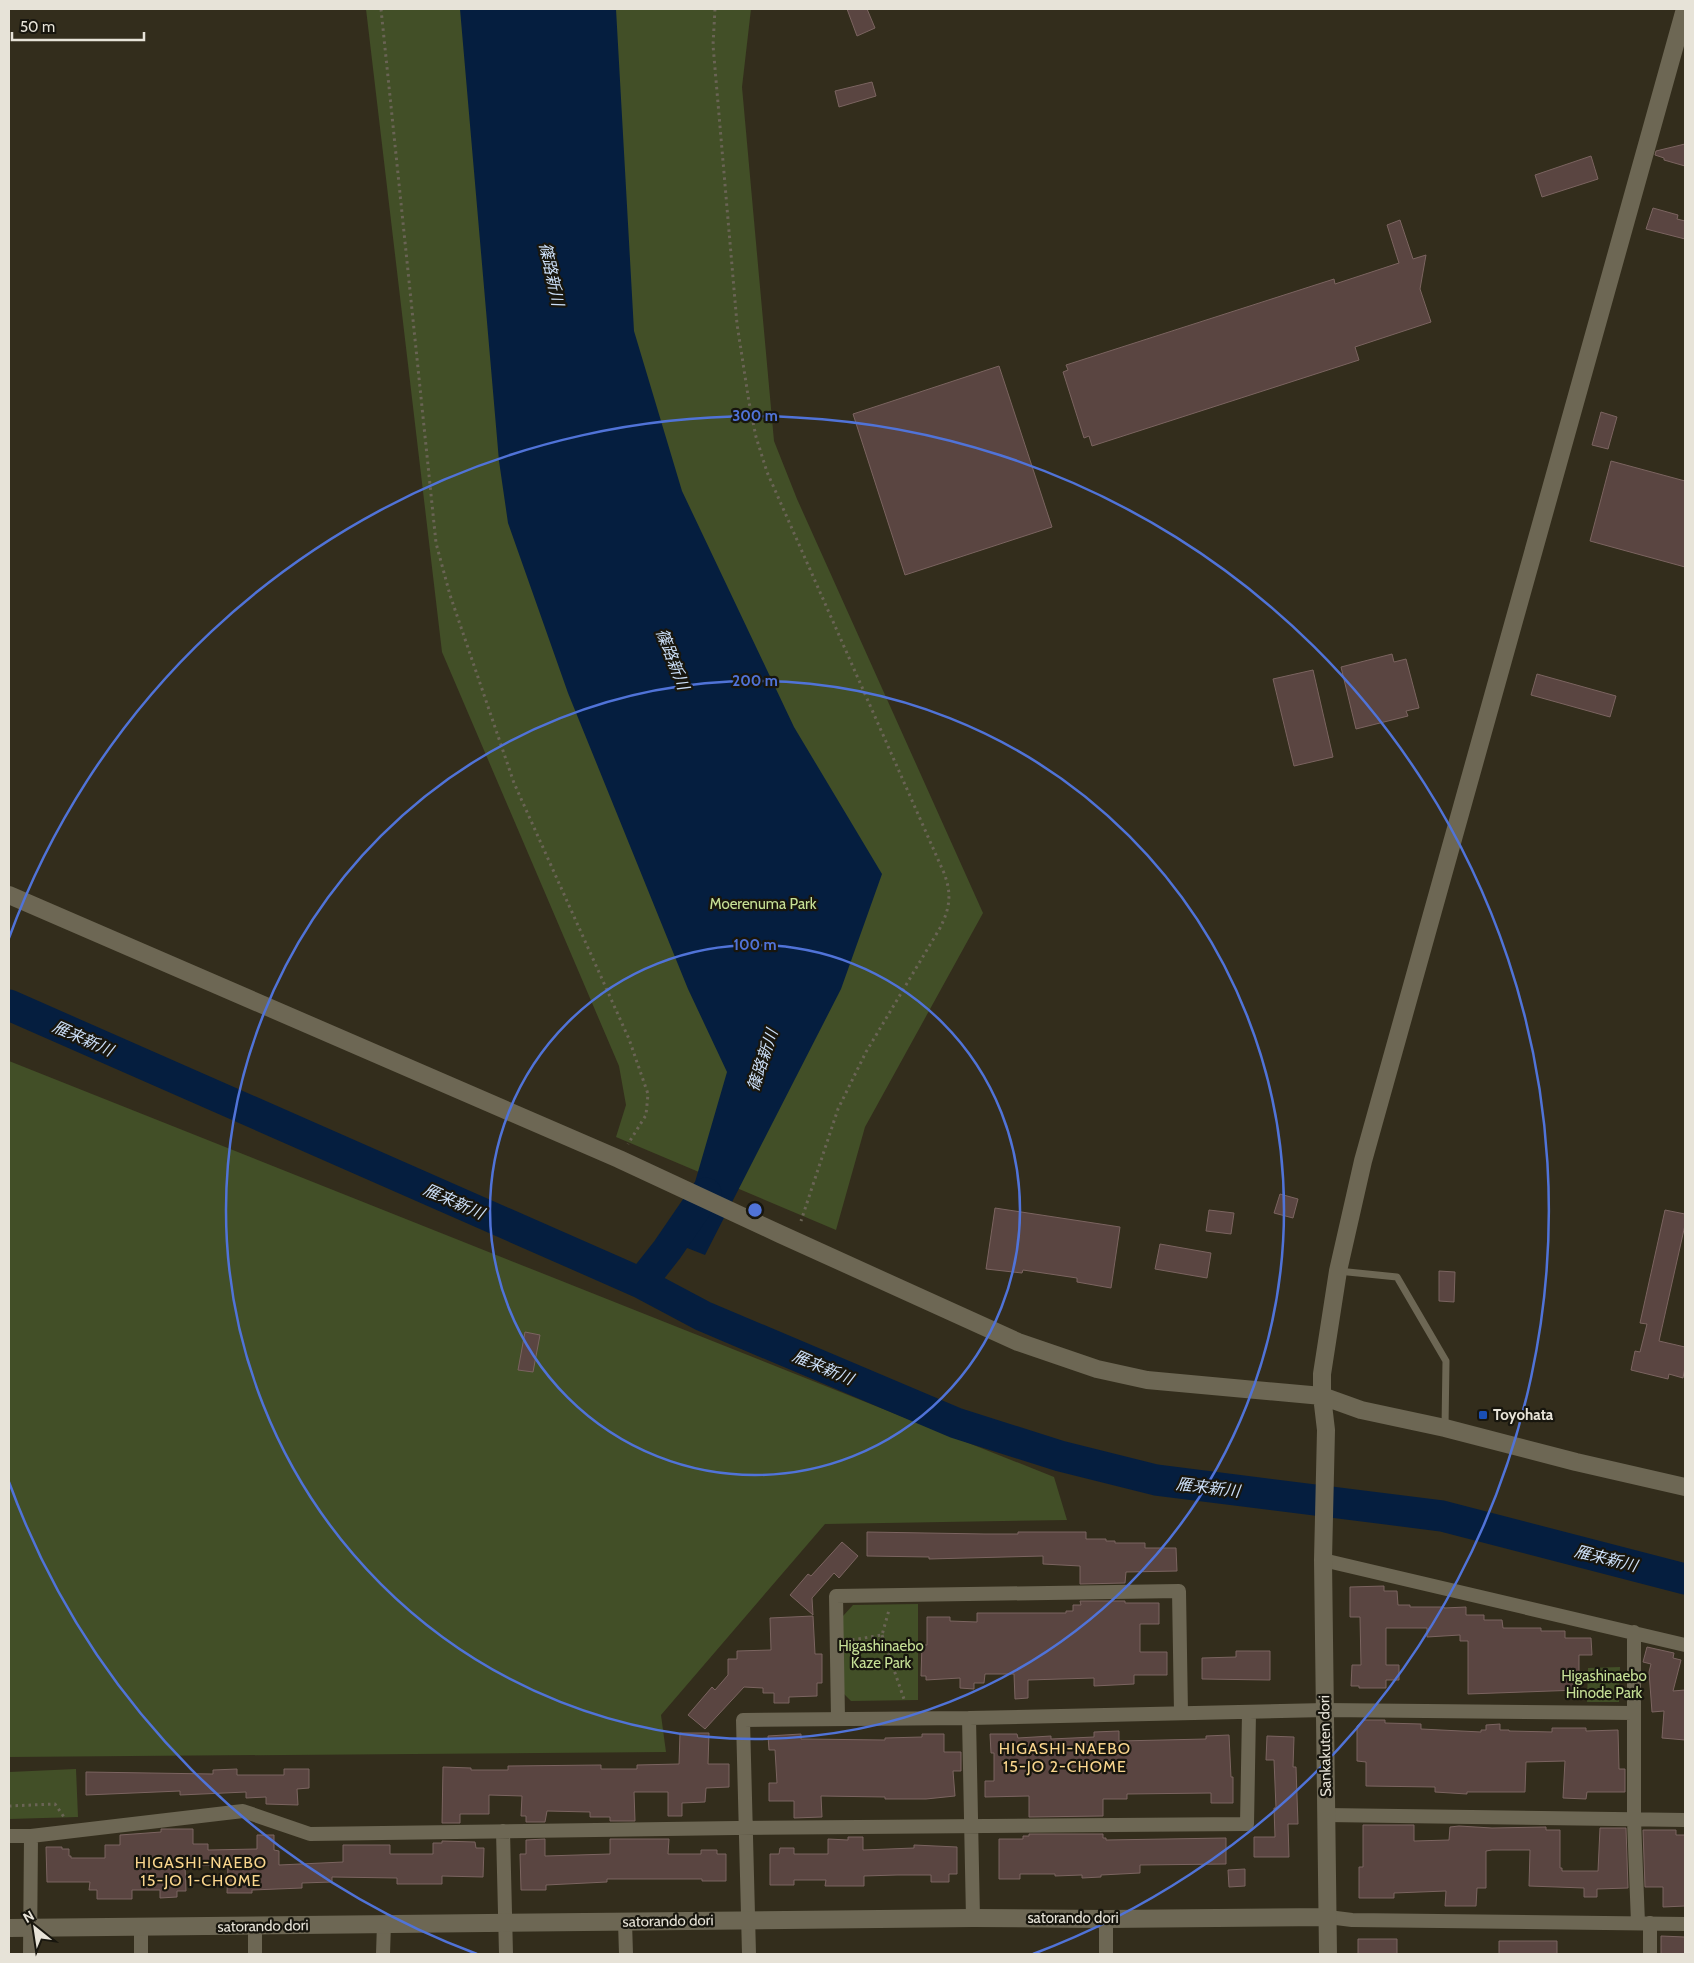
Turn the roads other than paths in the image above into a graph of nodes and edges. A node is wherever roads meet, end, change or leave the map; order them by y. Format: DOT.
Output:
graph roads {
  1 [pos="1684,9"];
  2 [pos="9,895"];
  3 [pos="1338,1271"];
  4 [pos="1322,1396"];
  5 [pos="1445,1428"];
  6 [pos="1685,1487"];
  7 [pos="1323,1560"];
  8 [pos="1634,1632"];
  9 [pos="1685,1645"];
  10 [pos="1325,1710"];
  11 [pos="1248,1712"];
  12 [pos="1181,1713"];
  13 [pos="1634,1713"];
  14 [pos="838,1718"];
  15 [pos="969,1718"];
  16 [pos="1326,1815"];
  17 [pos="1634,1820"];
  18 [pos="1685,1820"];
  19 [pos="746,1827"];
  20 [pos="972,1827"];
  21 [pos="503,1831"];
  22 [pos="9,1836"];
  23 [pos="31,1836"];
  24 [pos="1328,1917"];
  25 [pos="973,1918"];
  26 [pos="1106,1919"];
  27 [pos="748,1920"];
  28 [pos="625,1922"];
  29 [pos="504,1923"];
  30 [pos="1644,1923"];
  31 [pos="384,1924"];
  32 [pos="1685,1924"];
  33 [pos="255,1926"];
  34 [pos="141,1927"];
  35 [pos="9,1928"];
  36 [pos="30,1928"];
  37 [pos="30,1954"];
  38 [pos="141,1954"];
  39 [pos="255,1954"];
  40 [pos="383,1954"];
  41 [pos="506,1954"];
  42 [pos="626,1954"];
  43 [pos="749,1954"];
  44 [pos="1106,1954"];
  45 [pos="1328,1954"];
  46 [pos="1650,1954"];
  1 -- 3 [label="street"];
  2 -- 4 [label="street"];
  3 -- 4 [label="street"];
  3 -- 5 [label="lane"];
  4 -- 5 [label="street"];
  4 -- 7 [label="street, Sankakuten dori"];
  5 -- 6 [label="street"];
  7 -- 8 [label="street"];
  7 -- 10 [label="street, Sankakuten dori"];
  8 -- 9 [label="street"];
  8 -- 13 [label="street"];
  10 -- 11 [label="street"];
  10 -- 13 [label="street"];
  10 -- 16 [label="street, Sankakuten dori"];
  11 -- 12 [label="street"];
  11 -- 20 [label="street"];
  12 -- 14 [label="street"];
  12 -- 15 [label="street"];
  13 -- 17 [label="street"];
  14 -- 15 [label="street"];
  14 -- 19 [label="street"];
  15 -- 20 [label="street"];
  16 -- 17 [label="street"];
  16 -- 24 [label="street, Sankakuten dori"];
  17 -- 18 [label="street"];
  17 -- 30 [label="street"];
  19 -- 20 [label="street"];
  19 -- 21 [label="street"];
  19 -- 27 [label="street"];
  20 -- 25 [label="street"];
  21 -- 23 [label="street"];
  21 -- 29 [label="street"];
  22 -- 23 [label="street"];
  23 -- 36 [label="street"];
  24 -- 26 [label="street, satorando dori"];
  24 -- 30 [label="street"];
  24 -- 45 [label="street, Sankakuten dori"];
  25 -- 26 [label="street, satorando dori"];
  25 -- 27 [label="street, satorando dori"];
  26 -- 44 [label="street"];
  27 -- 28 [label="street, satorando dori"];
  27 -- 43 [label="street"];
  28 -- 29 [label="street, satorando dori"];
  28 -- 42 [label="street"];
  29 -- 31 [label="street, satorando dori"];
  29 -- 41 [label="street"];
  30 -- 32 [label="street"];
  30 -- 46 [label="street"];
  31 -- 33 [label="street, satorando dori"];
  31 -- 40 [label="street"];
  33 -- 34 [label="street, satorando dori"];
  33 -- 39 [label="street"];
  34 -- 36 [label="street, satorando dori"];
  34 -- 38 [label="street"];
  35 -- 36 [label="street, satorando dori"];
  36 -- 37 [label="street"];
}
